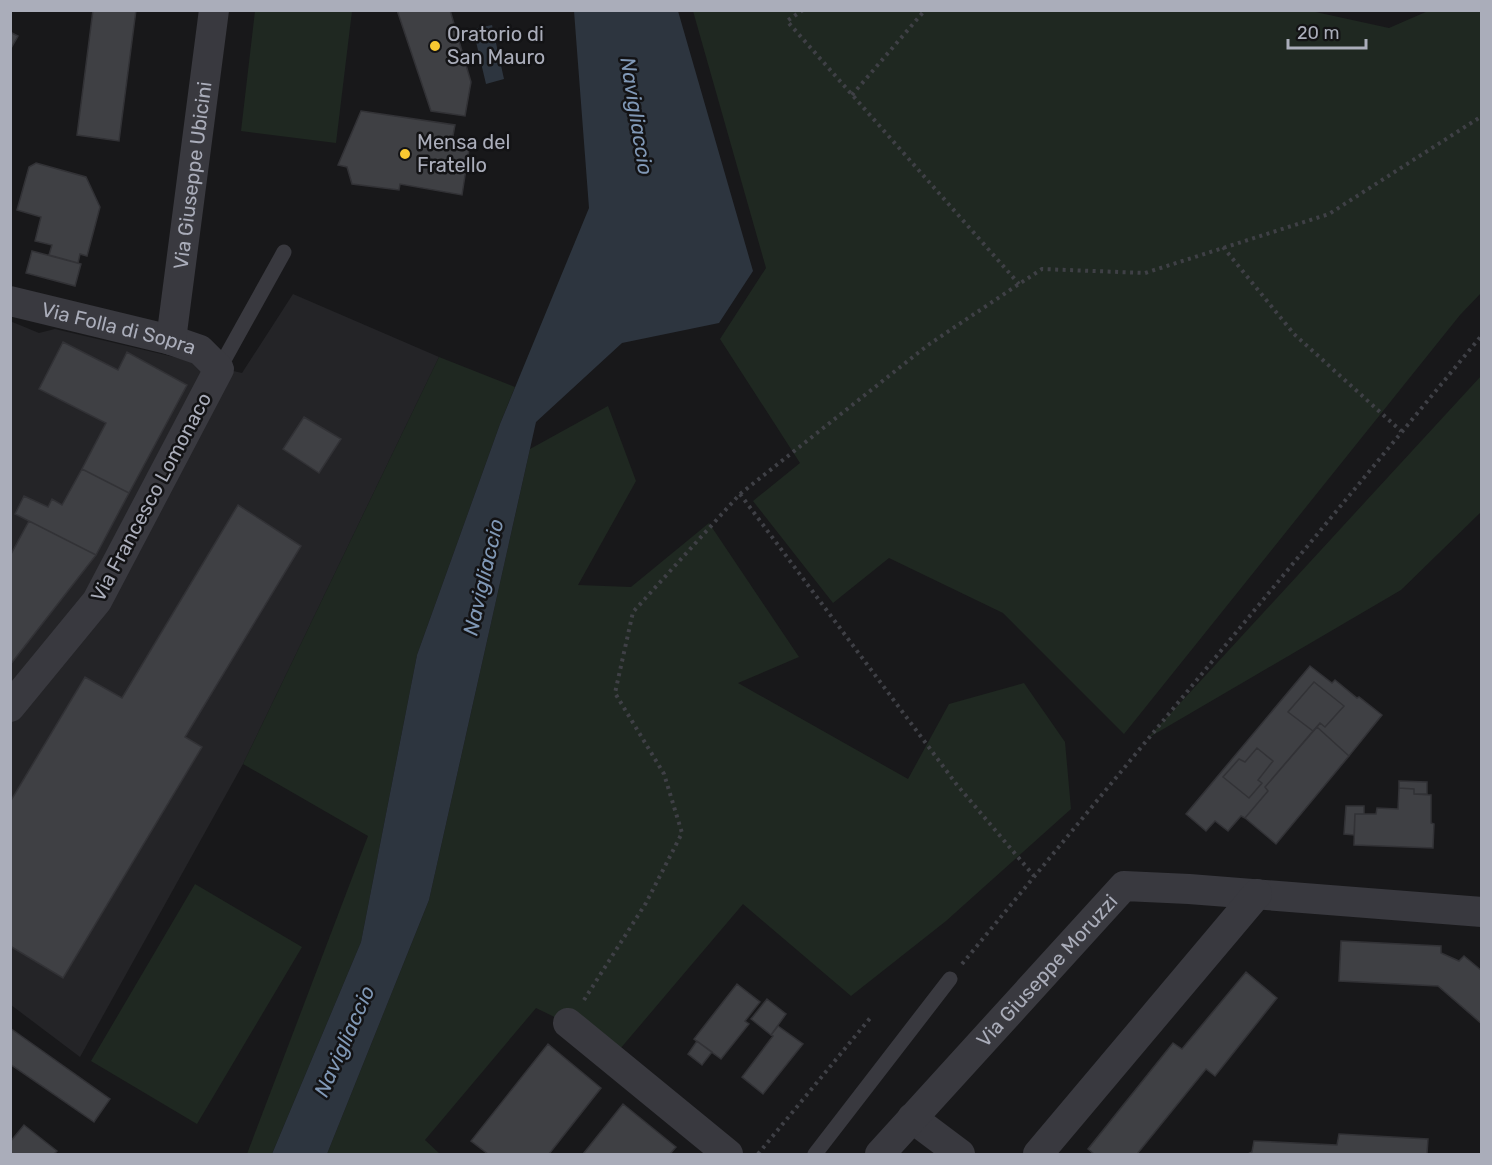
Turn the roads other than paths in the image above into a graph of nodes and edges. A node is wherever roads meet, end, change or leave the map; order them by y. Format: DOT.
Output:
graph roads {
  1 [pos="214,10"];
  2 [pos="284,252"];
  3 [pos="10,301"];
  4 [pos="171,340"];
  5 [pos="219,369"];
  6 [pos="10,707"];
  7 [pos="1257,894"];
  8 [pos="1482,912"];
  9 [pos="950,979"];
  10 [pos="568,1023"];
  11 [pos="912,1118"];
  12 [pos="728,1155"];
  13 [pos="815,1155"];
  14 [pos="880,1155"];
  15 [pos="960,1155"];
  16 [pos="1038,1155"];
  1 -- 4 [label="street, Via Giuseppe Ubicini"];
  2 -- 5 [label="lane"];
  3 -- 4 [label="street, Via Folla di Sopra"];
  4 -- 5 [label="street, Via Folla di Sopra"];
  5 -- 6 [label="street, Via Francesco Lomonaco"];
  7 -- 8 [label="street, Via Giuseppe Moruzzi"];
  7 -- 11 [label="street, Via Giuseppe Moruzzi"];
  7 -- 16 [label="street"];
  9 -- 13 [label="lane"];
  10 -- 12 [label="street"];
  11 -- 14 [label="street, Via Giuseppe Moruzzi"];
  11 -- 15 [label="street"];
}
